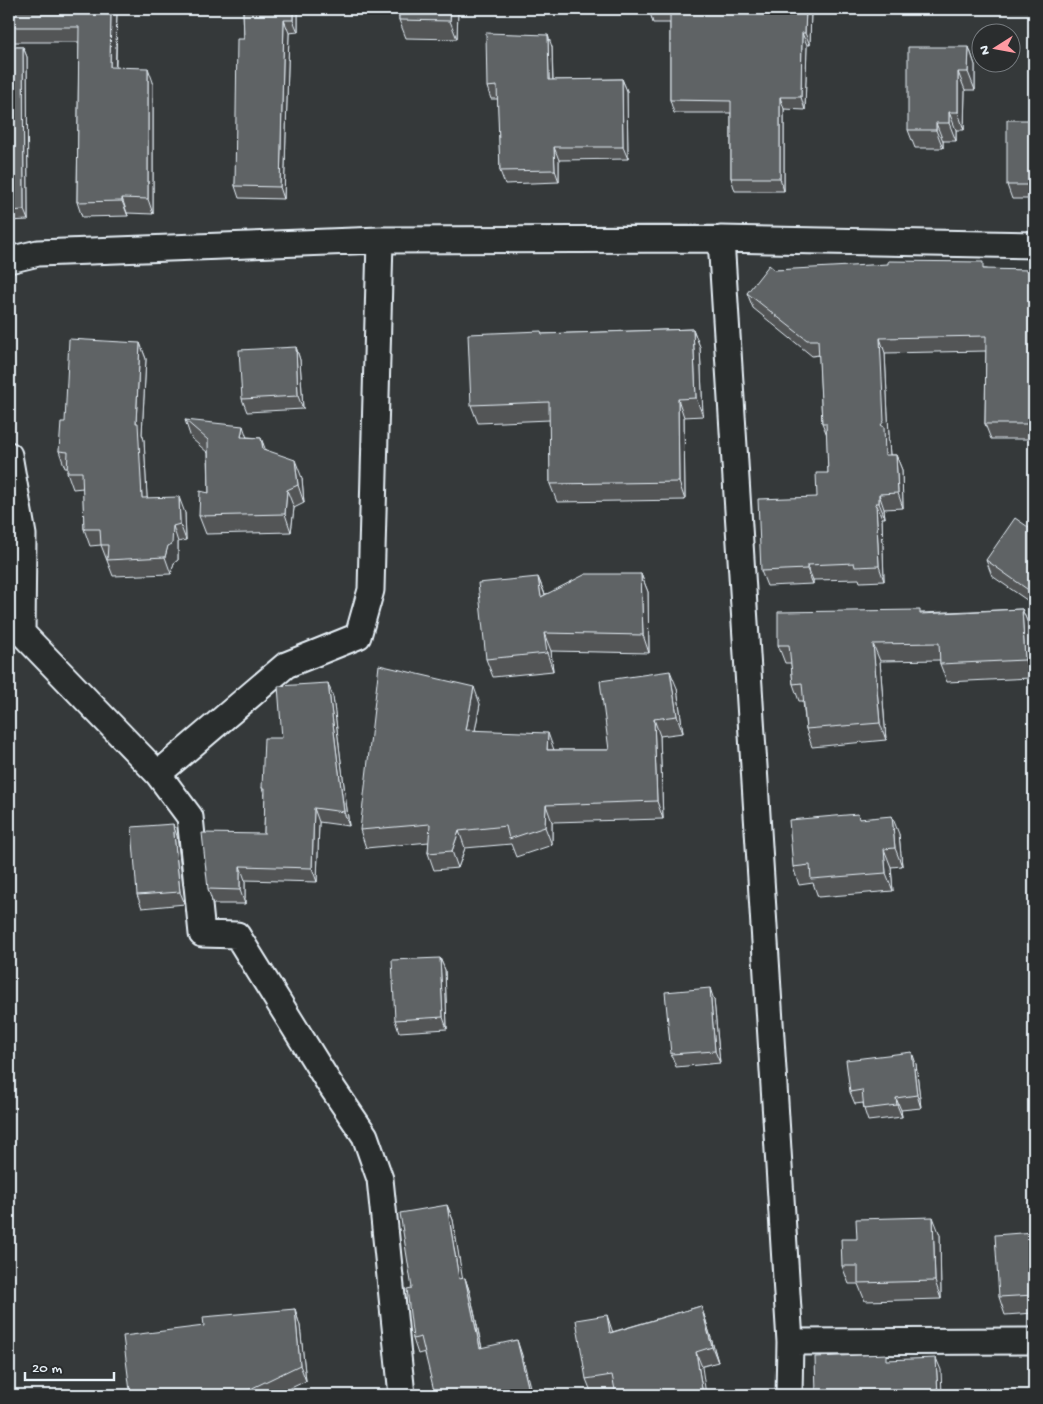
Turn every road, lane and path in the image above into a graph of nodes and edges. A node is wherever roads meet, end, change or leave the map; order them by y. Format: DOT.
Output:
graph roads {
  1 [pos="380,240"];
  2 [pos="721,240"];
  3 [pos="1034,245"];
  4 [pos="9,260"];
  5 [pos="9,455"];
  6 [pos="15,631"];
  7 [pos="158,774"];
  8 [pos="1034,1341"];
  9 [pos="790,1342"];
  10 [pos="402,1395"];
  11 [pos="789,1395"];
  1 -- 2 [label="street"];
  1 -- 4 [label="street"];
  1 -- 7 [label="street"];
  2 -- 3 [label="street"];
  2 -- 9 [label="street"];
  5 -- 6 [label="street"];
  6 -- 7 [label="street"];
  7 -- 10 [label="street"];
  8 -- 9 [label="street"];
  9 -- 11 [label="street"];
}
